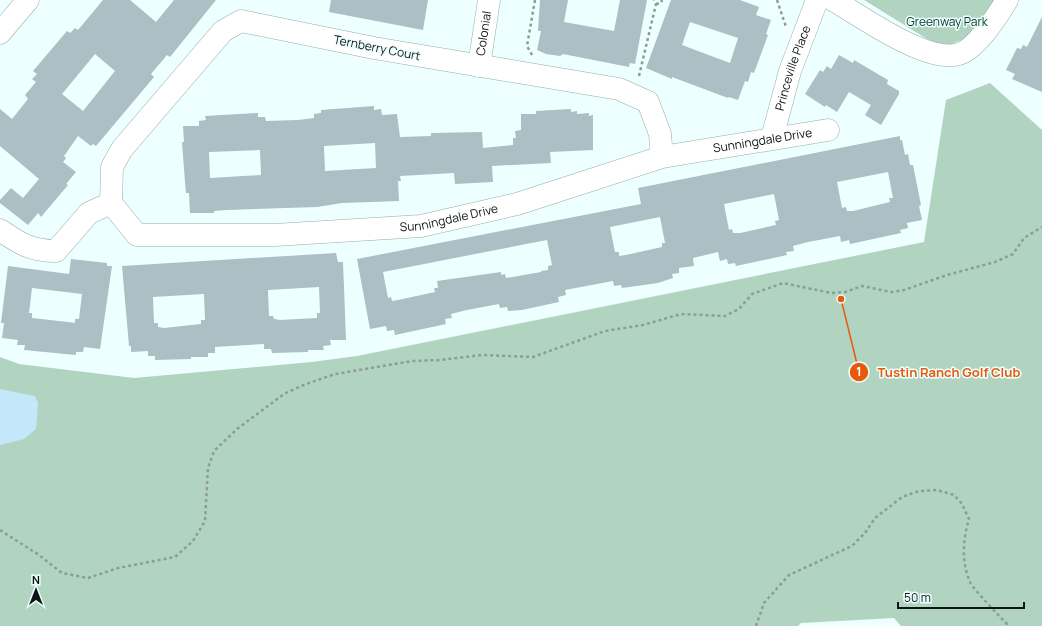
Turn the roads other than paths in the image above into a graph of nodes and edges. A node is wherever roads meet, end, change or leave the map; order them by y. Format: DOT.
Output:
graph roads {
  1 [pos="28,0"];
  2 [pos="489,0"];
  3 [pos="817,0"];
  4 [pos="833,0"];
  5 [pos="1007,0"];
  6 [pos="0,33"];
  7 [pos="479,66"];
  8 [pos="828,130"];
  9 [pos="772,138"];
  10 [pos="662,156"];
  11 [pos="111,203"];
  12 [pos="0,230"];
  1 -- 6 [label="street"];
  2 -- 7 [label="street, Colonial"];
  3 -- 9 [label="street, Princeville Place"];
  4 -- 5 [label="street"];
  7 -- 10 [label="street, Ternberry Court"];
  7 -- 11 [label="street, Ternberry Court"];
  8 -- 9 [label="street, Sunningdale Drive"];
  9 -- 10 [label="street, Sunningdale Drive"];
  10 -- 11 [label="street, Sunningdale Drive"];
  11 -- 12 [label="street"];
}
